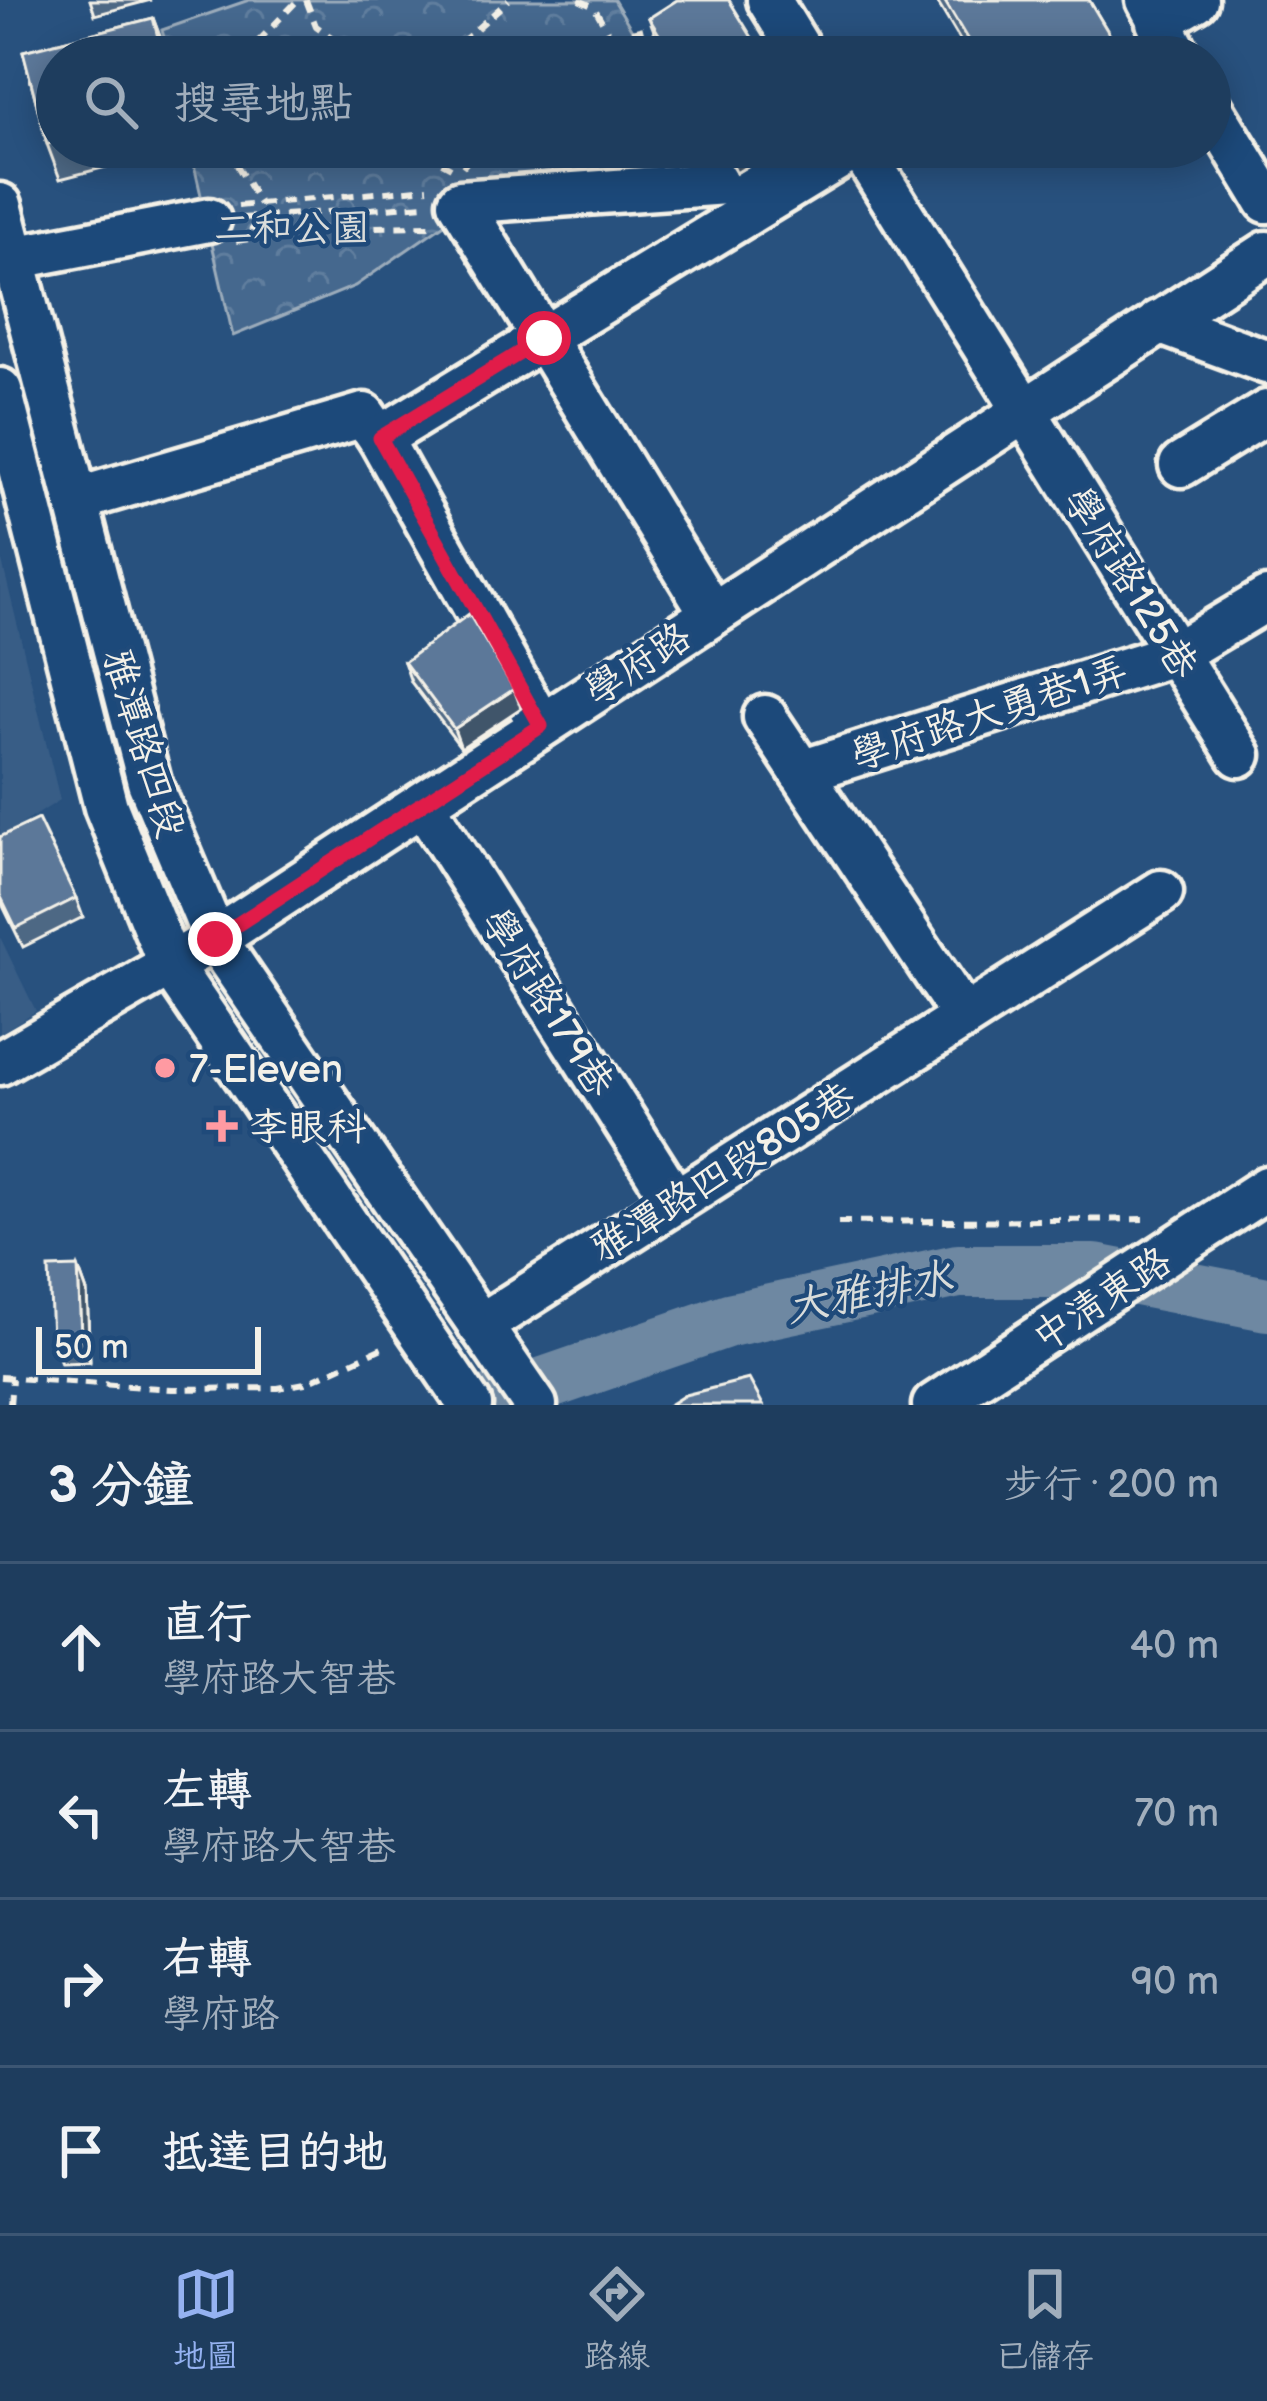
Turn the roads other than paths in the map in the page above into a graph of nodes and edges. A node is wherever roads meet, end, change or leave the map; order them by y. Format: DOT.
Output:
graph roads {
  1 [pos="769,0"];
  2 [pos="1196,0"];
  3 [pos="1162,26"];
  4 [pos="791,36"];
  5 [pos="1231,142"];
  6 [pos="823,168"];
  7 [pos="871,168"];
  8 [pos="806,178"];
  9 [pos="1267,201"];
  10 [pos="0,205"];
  11 [pos="219,219"];
  12 [pos="1267,253"];
  13 [pos="14,258"];
  14 [pos="1160,322"];
  15 [pos="544,338"];
  16 [pos="1267,362"];
  17 [pos="0,390"];
  18 [pos="1024,410"];
  19 [pos="1267,412"];
  20 [pos="380,438"];
  21 [pos="1181,465"];
  22 [pos="76,500"];
  23 [pos="1267,599"];
  24 [pos="712,614"];
  25 [pos="1177,653"];
  26 [pos="765,717"];
  27 [pos="541,726"];
  28 [pos="1239,755"];
  29 [pos="801,772"];
  30 [pos="423,803"];
  31 [pos="1161,892"];
  32 [pos="215,939"];
  33 [pos="170,965"];
  34 [pos="964,1018"];
  35 [pos="0,1063"];
  36 [pos="675,1201"];
  37 [pos="1245,1202"];
  38 [pos="486,1334"];
  39 [pos="470,1405"];
  40 [pos="536,1405"];
  41 [pos="934,1405"];
  1 -- 4 [label="street"];
  2 -- 3 [label="street"];
  5 -- 9 [label="street"];
  6 -- 8 [label="street"];
  7 -- 18 [label="street, 學府路125巷"];
  8 -- 15 [label="street"];
  8 -- 15 [label="street"];
  10 -- 13 [label="street, 雅潭路四段"];
  11 -- 13 [label="street"];
  12 -- 14 [label="street, 學府路"];
  13 -- 22 [label="street, 雅潭路四段"];
  14 -- 16 [label="street"];
  14 -- 18 [label="street, 學府路"];
  15 -- 20 [label="street"];
  15 -- 24 [label="street"];
  17 -- 33 [label="street, 雅潭路四段"];
  18 -- 24 [label="street, 學府路"];
  18 -- 25 [label="street, 學府路125巷"];
  19 -- 21 [label="street"];
  20 -- 22 [label="street"];
  20 -- 27 [label="street"];
  22 -- 32 [label="street, 雅潭路四段"];
  23 -- 25 [label="street, 學府路大勇巷1弄"];
  24 -- 27 [label="street, 學府路"];
  25 -- 28 [label="street, 學府路125巷"];
  25 -- 29 [label="street, 學府路大勇巷1弄"];
  26 -- 29 [label="street"];
  27 -- 30 [label="street, 學府路"];
  29 -- 34 [label="street"];
  30 -- 32 [label="street, 學府路"];
  30 -- 36 [label="street, 學府路179巷"];
  31 -- 34 [label="street, 雅潭路四段805巷"];
  32 -- 33 [label="street, 學府路"];
  32 -- 38 [label="street, 雅潭路四段"];
  33 -- 35 [label="street, 學府路"];
  33 -- 39 [label="street, 雅潭路四段"];
  34 -- 36 [label="street, 雅潭路四段805巷"];
  36 -- 38 [label="street, 雅潭路四段805巷"];
  37 -- 41 [label="street, 中清東路"];
  38 -- 40 [label="street, 雅潭路四段"];
}
